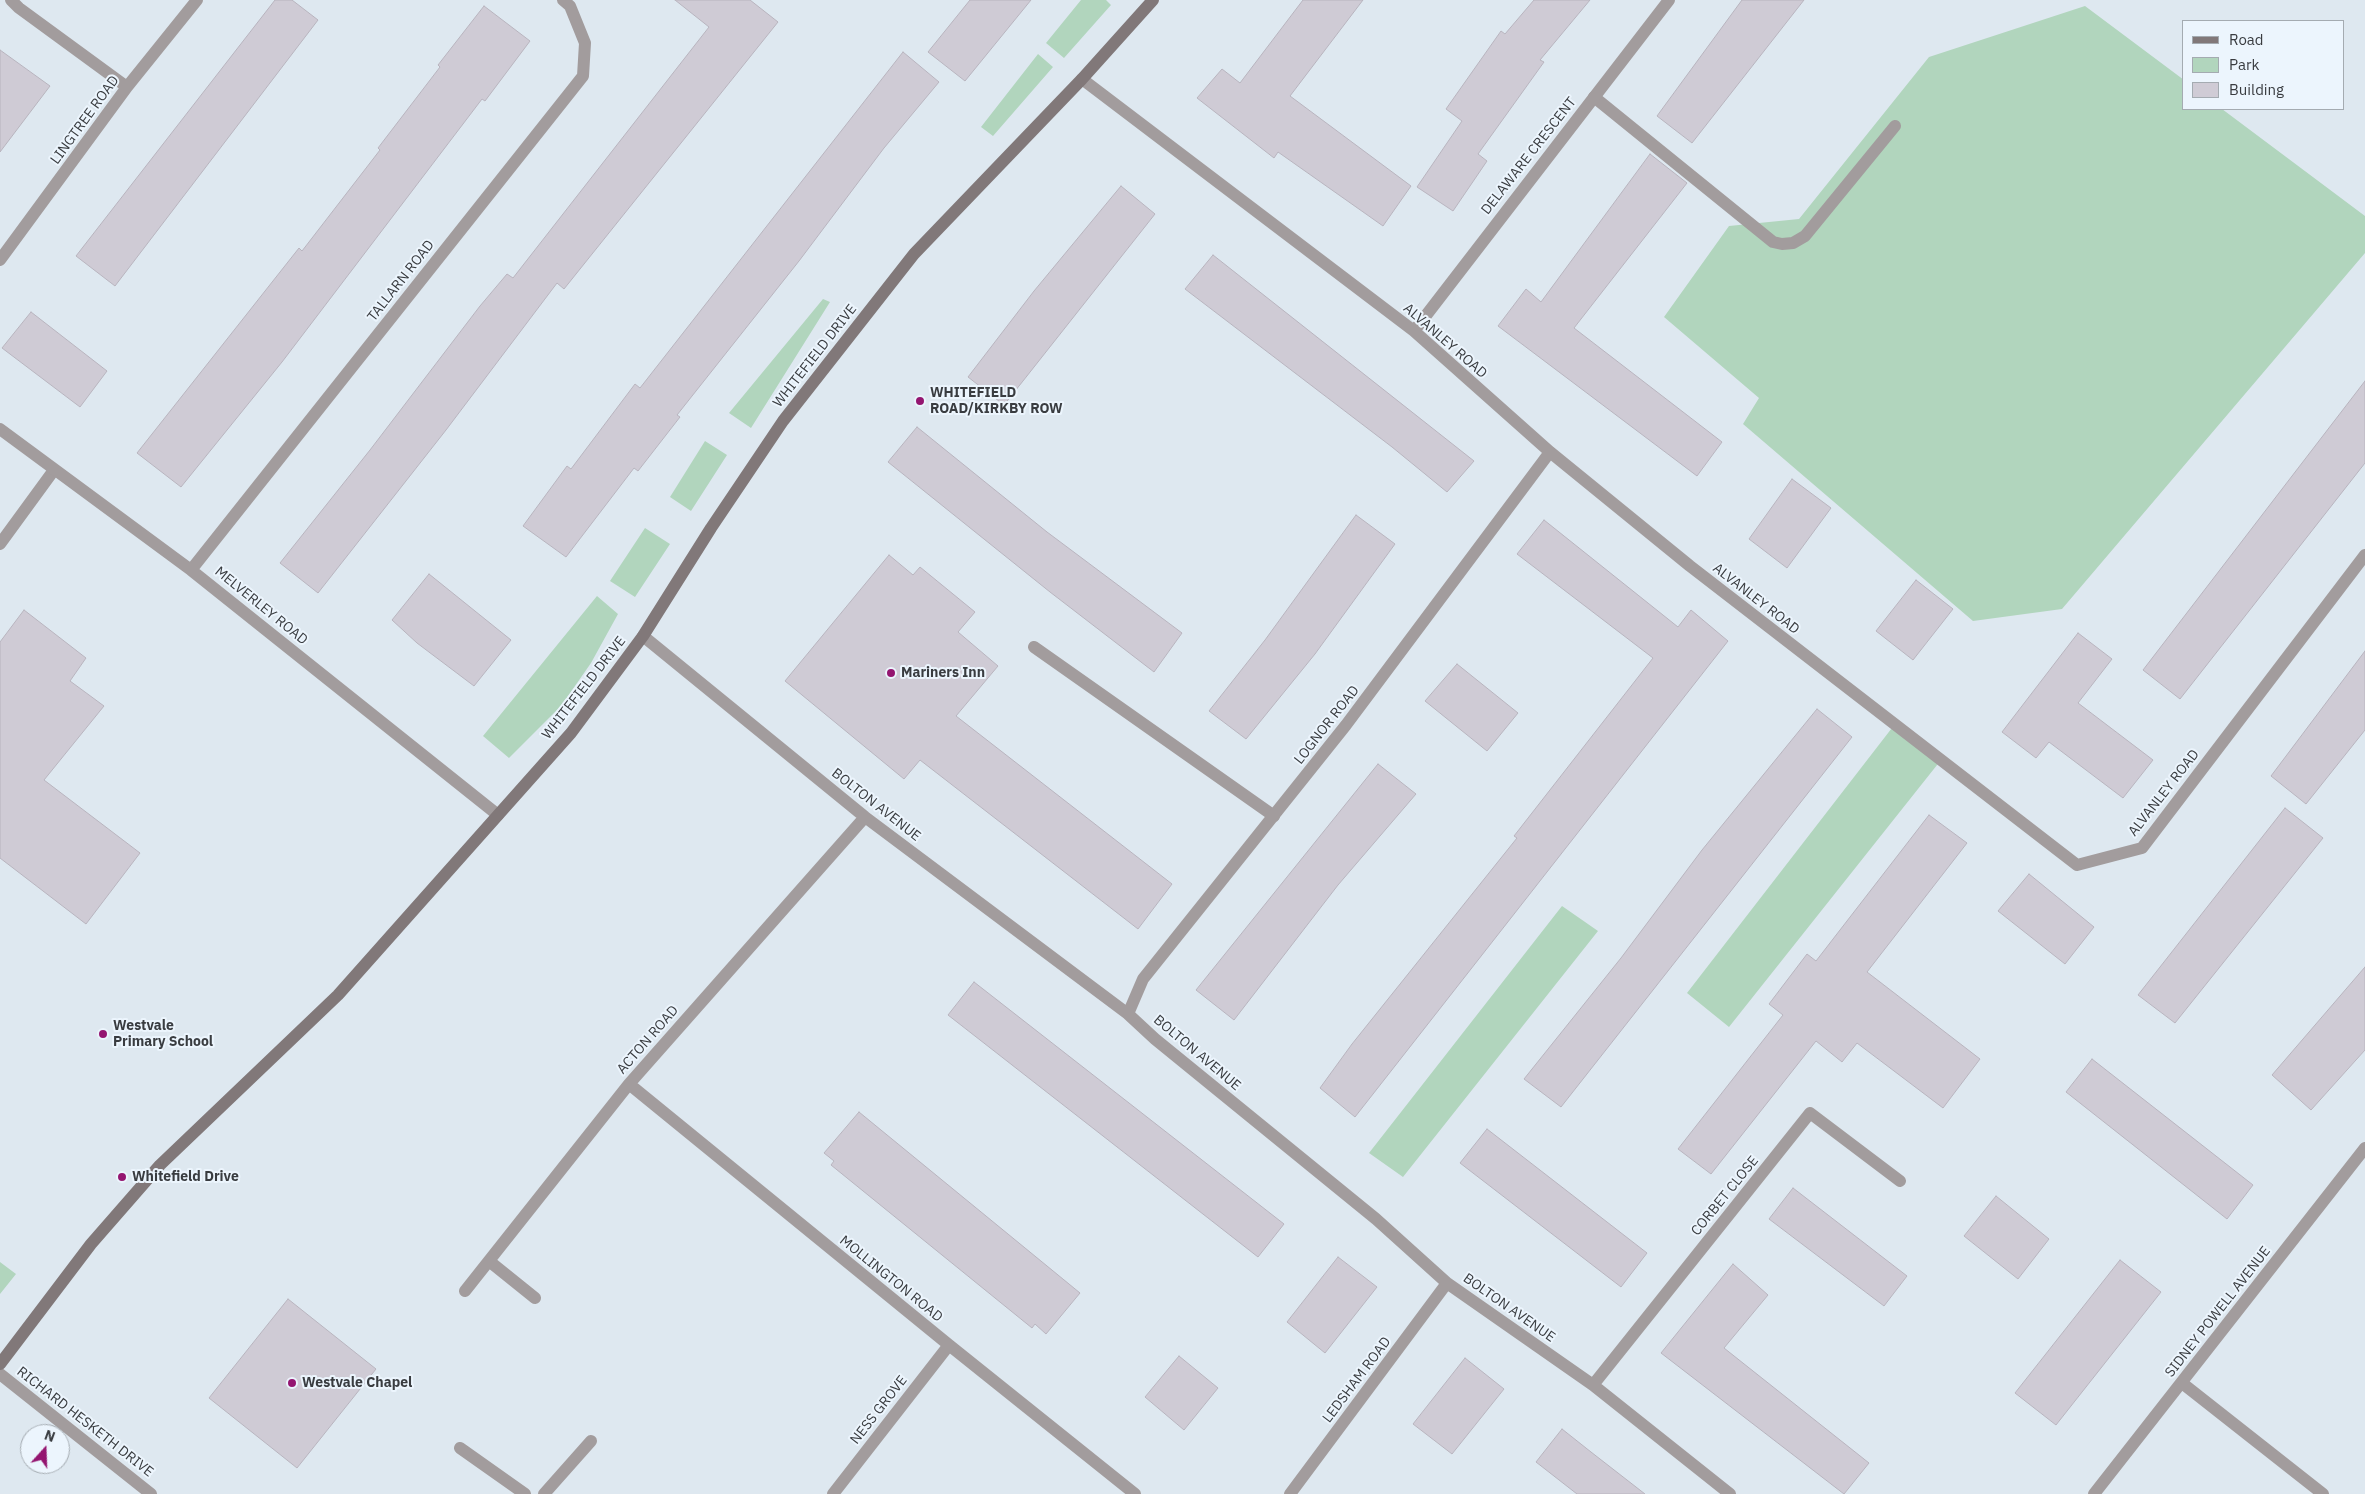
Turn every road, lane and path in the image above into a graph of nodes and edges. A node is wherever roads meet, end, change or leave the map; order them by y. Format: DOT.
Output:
graph roads {
  1 [pos="11,0"];
  2 [pos="197,0"];
  3 [pos="562,0"];
  4 [pos="1153,0"];
  5 [pos="1669,0"];
  6 [pos="1082,79"];
  7 [pos="127,87"];
  8 [pos="1594,98"];
  9 [pos="1896,126"];
  10 [pos="0,260"];
  11 [pos="1414,331"];
  12 [pos="0,428"];
  13 [pos="1550,452"];
  14 [pos="54,470"];
  15 [pos="0,544"];
  16 [pos="2365,555"];
  17 [pos="191,570"];
  18 [pos="643,636"];
  19 [pos="1034,647"];
  20 [pos="498,814"];
  21 [pos="1274,816"];
  22 [pos="865,817"];
  23 [pos="1128,1014"];
  24 [pos="629,1084"];
  25 [pos="2365,1148"];
  26 [pos="1900,1181"];
  27 [pos="489,1261"];
  28 [pos="1447,1283"];
  29 [pos="465,1291"];
  30 [pos="535,1298"];
  31 [pos="949,1345"];
  32 [pos="0,1364"];
  33 [pos="0,1374"];
  34 [pos="2182,1383"];
  35 [pos="1593,1385"];
  36 [pos="591,1441"];
  37 [pos="460,1448"];
  38 [pos="152,1494"];
  39 [pos="525,1494"];
  40 [pos="544,1494"];
  41 [pos="833,1494"];
  42 [pos="1135,1494"];
  43 [pos="1290,1494"];
  44 [pos="1730,1494"];
  45 [pos="2094,1494"];
  46 [pos="2323,1494"];
  1 -- 7 [label="street"];
  2 -- 7 [label="street, LINGTREE ROAD"];
  3 -- 17 [label="street, TALLARN ROAD"];
  4 -- 6 [label="main road, WHITEFIELD DRIVE"];
  5 -- 8 [label="street, DELAWARE CRESCENT"];
  6 -- 11 [label="street, ALVANLEY ROAD"];
  6 -- 18 [label="main road, WHITEFIELD DRIVE"];
  7 -- 10 [label="street, LINGTREE ROAD"];
  8 -- 9 [label="street"];
  8 -- 11 [label="street, DELAWARE CRESCENT"];
  11 -- 13 [label="street, ALVANLEY ROAD"];
  12 -- 14 [label="street, MELVERLEY ROAD"];
  13 -- 16 [label="street, ALVANLEY ROAD"];
  13 -- 21 [label="street, LOGNOR ROAD"];
  14 -- 15 [label="street"];
  14 -- 17 [label="street, MELVERLEY ROAD"];
  17 -- 20 [label="street, MELVERLEY ROAD"];
  18 -- 20 [label="main road, WHITEFIELD DRIVE"];
  18 -- 22 [label="street, BOLTON AVENUE"];
  19 -- 21 [label="street"];
  20 -- 32 [label="main road, WHITEFIELD DRIVE"];
  21 -- 23 [label="street, LOGNOR ROAD"];
  22 -- 23 [label="street, BOLTON AVENUE"];
  22 -- 24 [label="street, ACTON ROAD"];
  23 -- 28 [label="street, BOLTON AVENUE"];
  24 -- 27 [label="street, ACTON ROAD"];
  24 -- 31 [label="street, MOLLINGTON ROAD"];
  25 -- 34 [label="street, SIDNEY POWELL AVENUE"];
  26 -- 35 [label="street, CORBET CLOSE"];
  27 -- 29 [label="street, ACTON ROAD"];
  27 -- 30 [label="street"];
  28 -- 35 [label="street, BOLTON AVENUE"];
  28 -- 43 [label="street, LEDSHAM ROAD"];
  31 -- 41 [label="street, NESS GROVE"];
  31 -- 42 [label="street, MOLLINGTON ROAD"];
  33 -- 38 [label="street, RICHARD HESKETH DRIVE"];
  34 -- 45 [label="street, SIDNEY POWELL AVENUE"];
  34 -- 46 [label="street"];
  35 -- 44 [label="street, BOLTON AVENUE"];
  36 -- 40 [label="street"];
  37 -- 39 [label="street"];
}
